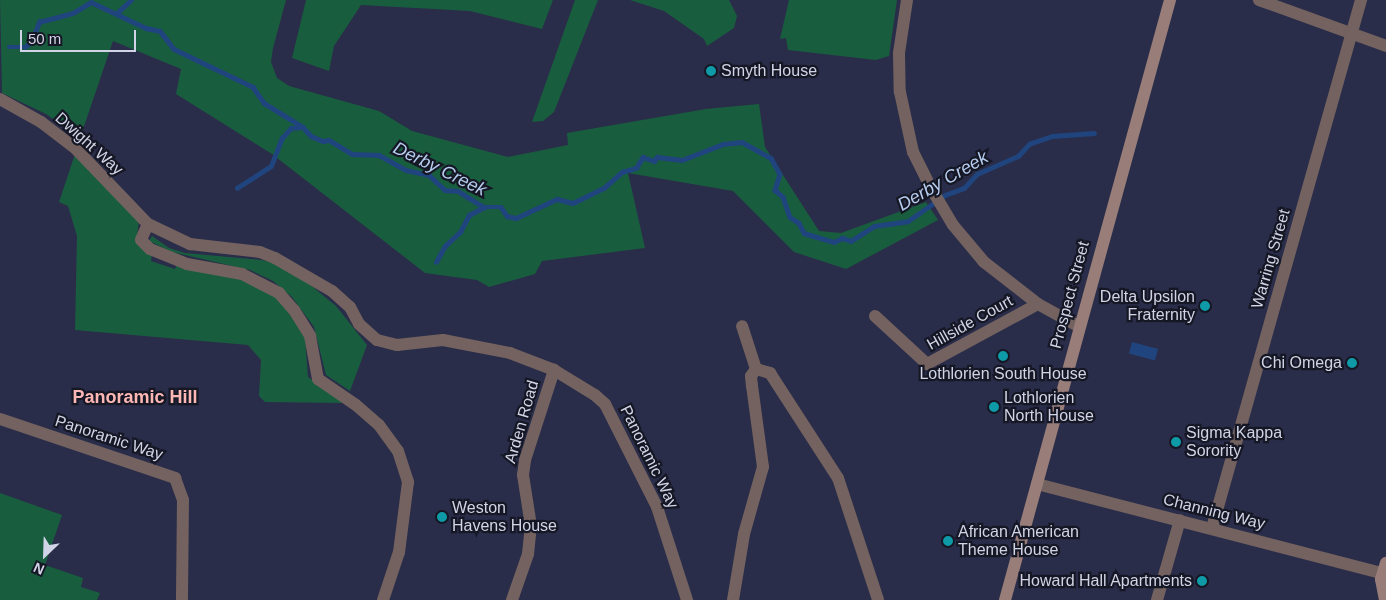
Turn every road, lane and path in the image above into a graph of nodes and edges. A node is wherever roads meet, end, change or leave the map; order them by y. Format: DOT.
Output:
graph roads {
  1 [pos="907,0"];
  2 [pos="1170,0"];
  3 [pos="1259,0"];
  4 [pos="1361,0"];
  5 [pos="1350,33"];
  6 [pos="1386,46"];
  7 [pos="0,99"];
  8 [pos="148,224"];
  9 [pos="1038,304"];
  10 [pos="875,316"];
  11 [pos="742,326"];
  12 [pos="1078,326"];
  13 [pos="756,368"];
  14 [pos="554,370"];
  15 [pos="0,419"];
  16 [pos="1037,484"];
  17 [pos="1180,520"];
  18 [pos="1212,528"];
  19 [pos="1384,568"];
  20 [pos="182,600"];
  21 [pos="383,600"];
  22 [pos="512,600"];
  23 [pos="687,600"];
  24 [pos="733,600"];
  25 [pos="878,600"];
  26 [pos="1005,600"];
  27 [pos="1157,600"];
  28 [pos="1385,600"];
  1 -- 9 [label="street"];
  2 -- 12 [label="street, Prospect Street"];
  3 -- 5 [label="street"];
  4 -- 5 [label="street, Warring Street"];
  5 -- 6 [label="street"];
  5 -- 18 [label="street, Warring Street"];
  7 -- 8 [label="street, Dwight Way"];
  8 -- 14 [label="street, Panoramic Way"];
  8 -- 21 [label="street"];
  9 -- 10 [label="street, Hillside Court"];
  9 -- 12 [label="street"];
  11 -- 13 [label="street"];
  12 -- 16 [label="street, Prospect Street"];
  13 -- 24 [label="street"];
  13 -- 25 [label="street"];
  14 -- 22 [label="street, Arden Road"];
  14 -- 23 [label="street, Panoramic Way"];
  15 -- 20 [label="street, Panoramic Way"];
  16 -- 17 [label="street, Channing Way"];
  16 -- 26 [label="street, Prospect Street"];
  17 -- 18 [label="street, Channing Way"];
  17 -- 27 [label="street"];
  18 -- 19 [label="street, Channing Way"];
  19 -- 28 [label="street"];
}
